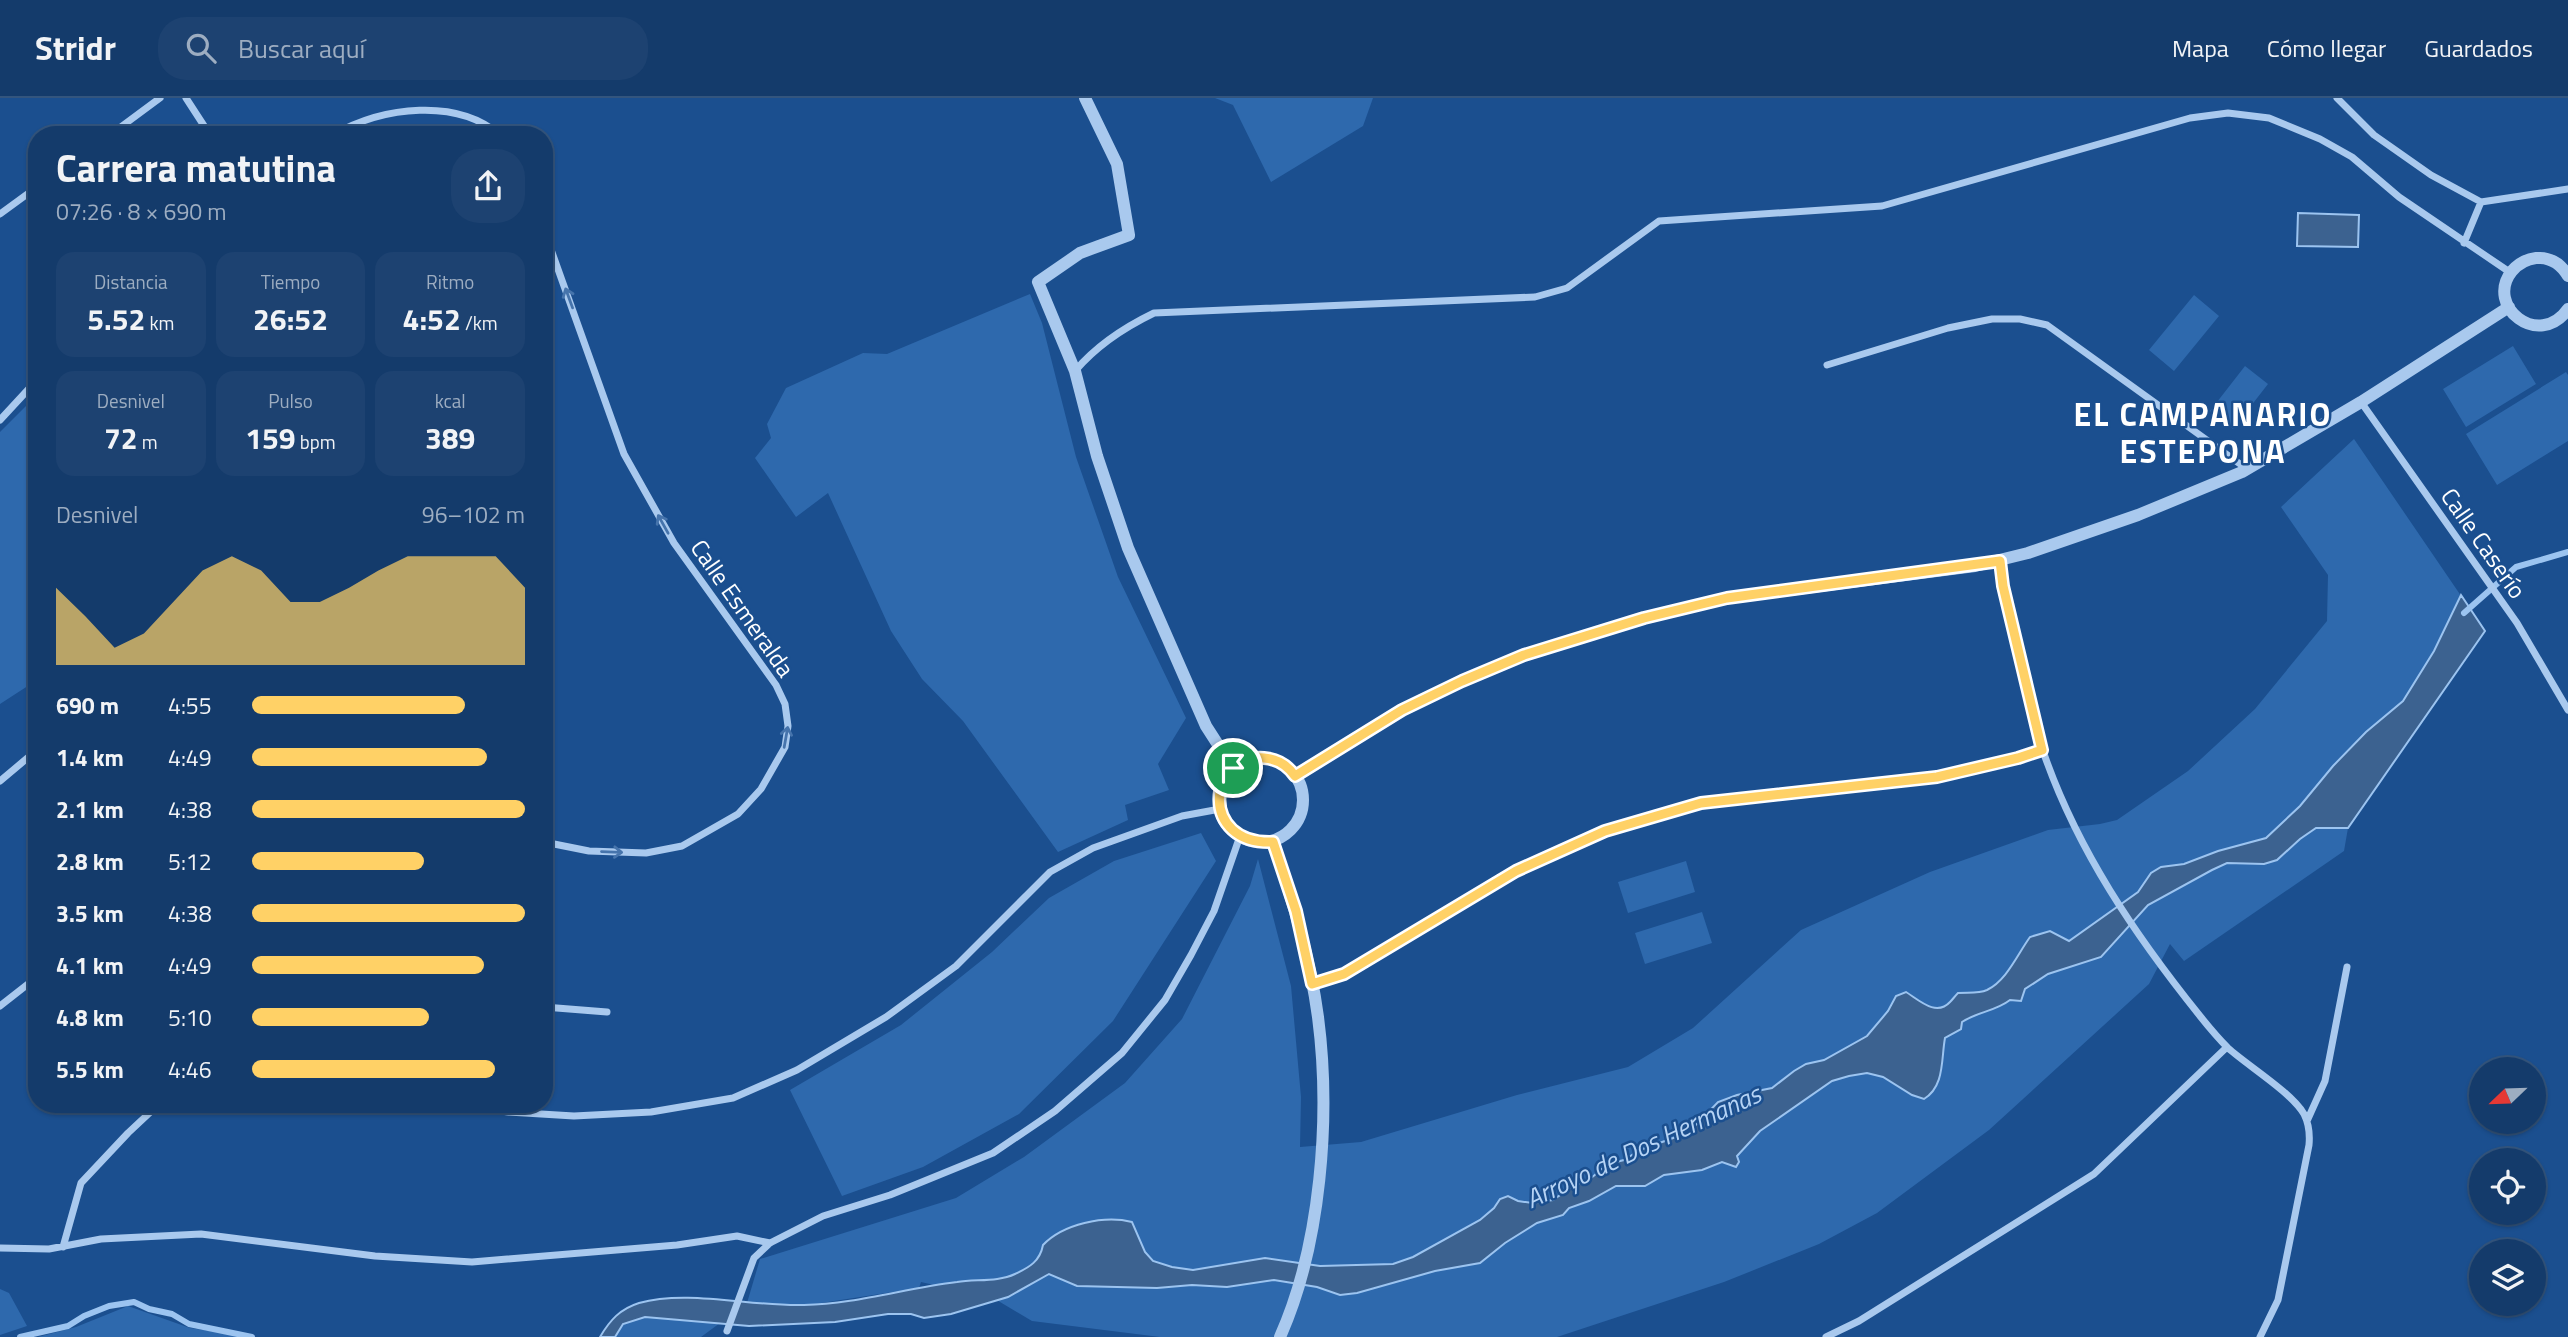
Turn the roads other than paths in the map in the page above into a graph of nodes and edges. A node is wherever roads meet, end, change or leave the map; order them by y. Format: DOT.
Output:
graph roads {
  1 [pos="160,98"];
  2 [pos="186,98"];
  3 [pos="1085,98"];
  4 [pos="2337,98"];
  5 [pos="122,126"];
  6 [pos="204,126"];
  7 [pos="350,126"];
  8 [pos="493,126"];
  9 [pos="2568,189"];
  10 [pos="28,194"];
  11 [pos="2481,202"];
  12 [pos="0,214"];
  13 [pos="2464,243"];
  14 [pos="553,255"];
  15 [pos="2511,273"];
  16 [pos="2567,273"];
  17 [pos="2509,307"];
  18 [pos="2566,316"];
  19 [pos="1827,365"];
  20 [pos="1075,371"];
  21 [pos="28,390"];
  22 [pos="2361,402"];
  23 [pos="0,420"];
  24 [pos="2248,469"];
  25 [pos="2000,561"];
  26 [pos="2568,710"];
  27 [pos="2042,750"];
  28 [pos="28,758"];
  29 [pos="1233,768"];
  30 [pos="1295,776"];
  31 [pos="0,781"];
  32 [pos="1220,809"];
  33 [pos="1240,836"];
  34 [pos="1273,842"];
  35 [pos="553,844"];
  36 [pos="2347,967"];
  37 [pos="28,984"];
  38 [pos="1312,984"];
  39 [pos="0,1006"];
  40 [pos="553,1008"];
  41 [pos="607,1012"];
  42 [pos="2227,1047"];
  43 [pos="149,1113"];
  44 [pos="524,1113"];
  45 [pos="2307,1121"];
  46 [pos="770,1243"];
  47 [pos="63,1247"];
  48 [pos="0,1248"];
  49 [pos="727,1331"];
  50 [pos="1280,1337"];
  51 [pos="1826,1337"];
  52 [pos="2260,1337"];
  1 -- 5 [label="street"];
  2 -- 6 [label="street"];
  3 -- 20 [label="street"];
  4 -- 11 [label="street"];
  7 -- 8 [label="street"];
  9 -- 11 [label="street"];
  10 -- 12 [label="street"];
  11 -- 13 [label="street"];
  13 -- 15 [label="street"];
  13 -- 20 [label="street"];
  35 -- 14 [label="street, Calle Esmeralda, one-way"];
  15 -- 16 [label="street"];
  15 -- 17 [label="street"];
  17 -- 18 [label="street"];
  17 -- 22 [label="street"];
  19 -- 24 [label="street"];
  20 -- 29 [label="street"];
  21 -- 23 [label="street"];
  22 -- 24 [label="street"];
  22 -- 26 [label="street, Calle Caserío"];
  24 -- 25 [label="street"];
  25 -- 27 [label="street"];
  25 -- 30 [label="street"];
  27 -- 38 [label="street"];
  27 -- 42 [label="street"];
  28 -- 31 [label="street"];
  29 -- 30 [label="street"];
  29 -- 32 [label="street"];
  30 -- 34 [label="street"];
  32 -- 33 [label="street"];
  32 -- 44 [label="street"];
  33 -- 34 [label="street"];
  33 -- 46 [label="street"];
  34 -- 38 [label="street"];
  36 -- 45 [label="street"];
  37 -- 39 [label="street"];
  38 -- 50 [label="street"];
  40 -- 41 [label="street"];
  42 -- 45 [label="street"];
  42 -- 51 [label="street"];
  43 -- 47 [label="street"];
  45 -- 52 [label="street"];
  46 -- 47 [label="street"];
  46 -- 49 [label="street"];
  47 -- 48 [label="street"];
}
